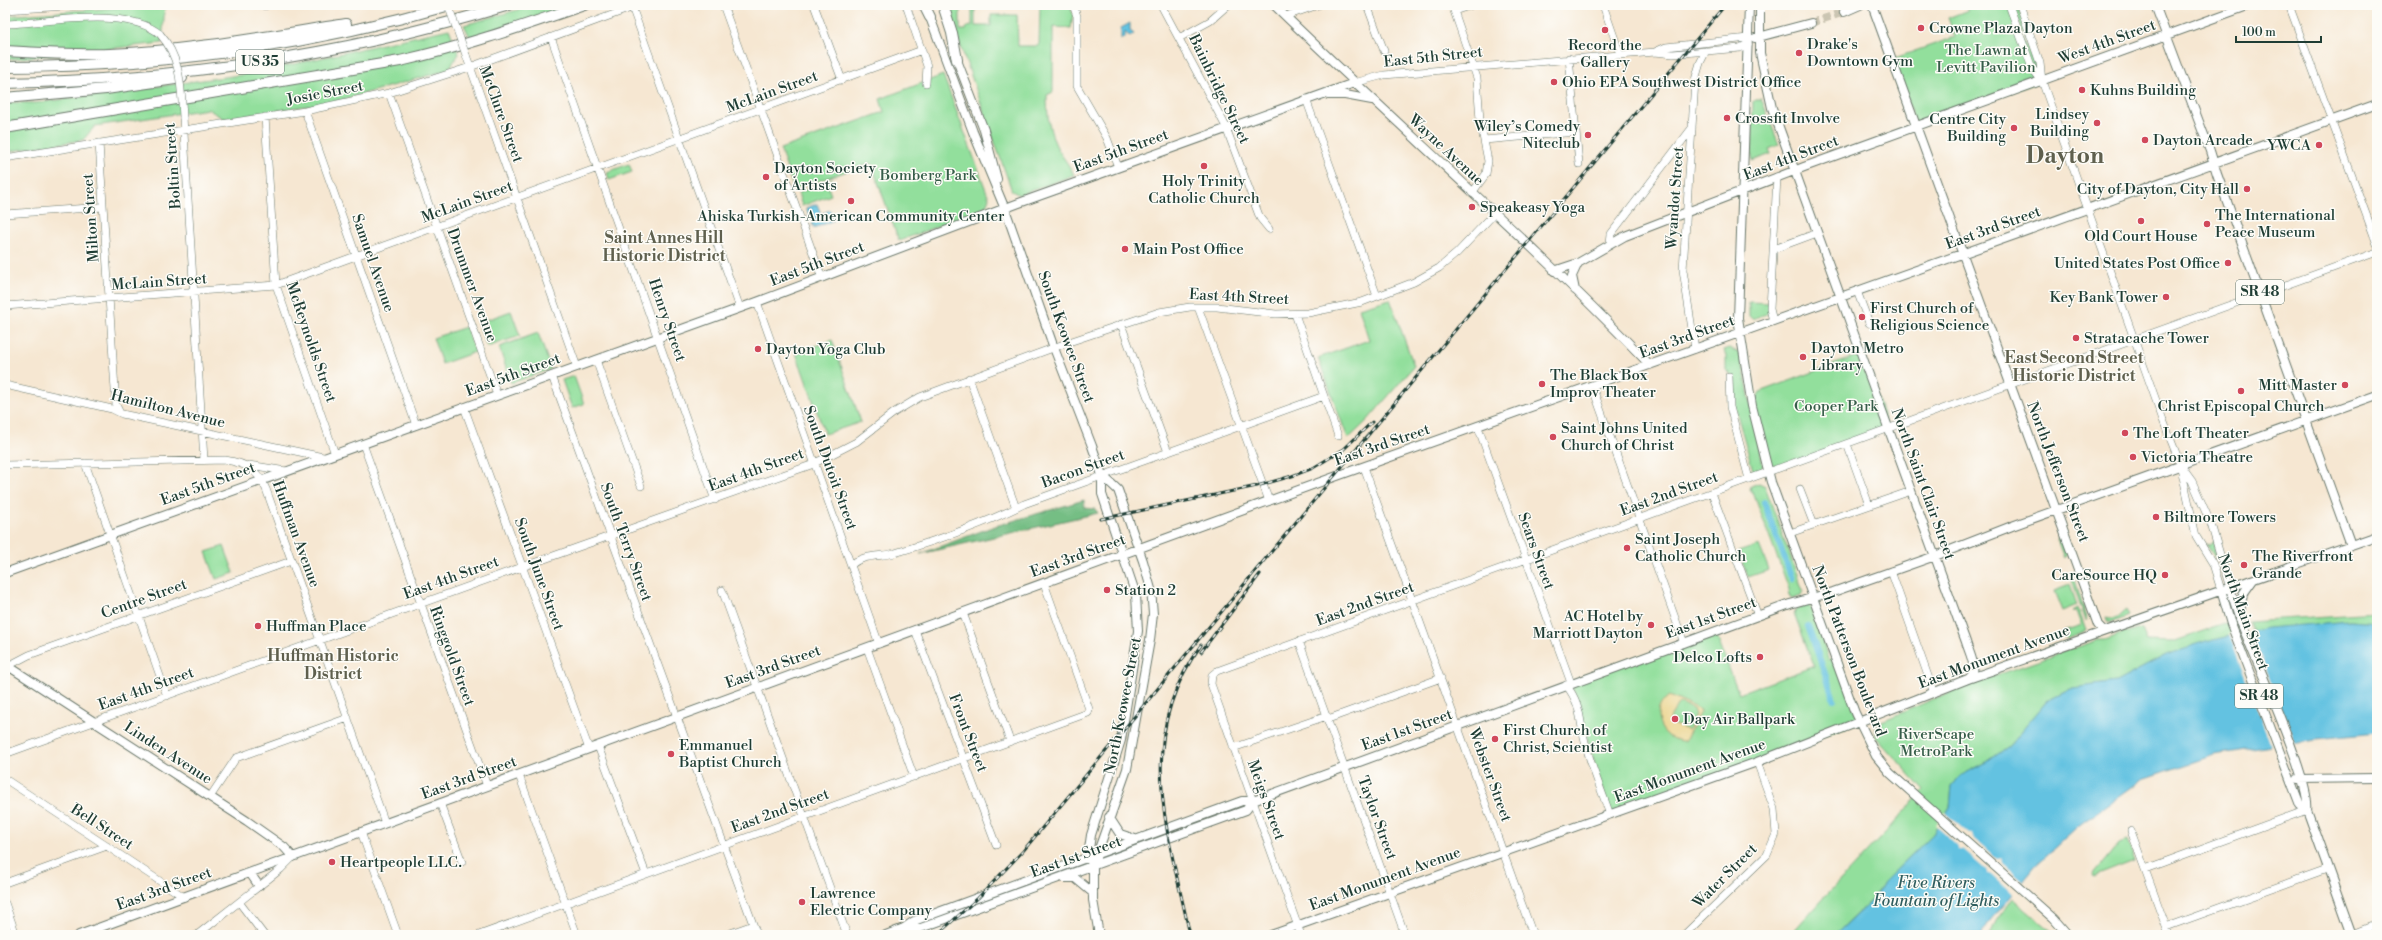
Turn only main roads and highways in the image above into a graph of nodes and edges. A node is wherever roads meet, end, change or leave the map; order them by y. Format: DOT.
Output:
graph roads {
  1 [pos="449,5"];
  2 [pos="509,5"];
  3 [pos="584,5"];
  4 [pos="925,5"];
  5 [pos="938,5"];
  6 [pos="943,5"];
  7 [pos="1274,5"];
  8 [pos="1749,5"];
  9 [pos="1760,5"];
  10 [pos="1860,5"];
  11 [pos="1872,5"];
  12 [pos="2155,5"];
  13 [pos="2250,5"];
  14 [pos="433,10"];
  15 [pos="1844,12"];
  16 [pos="930,17"];
  17 [pos="1812,23"];
  18 [pos="2167,35"];
  19 [pos="1759,38"];
  20 [pos="1748,41"];
  21 [pos="5,51"];
  22 [pos="957,60"];
  23 [pos="262,62"];
  24 [pos="5,67"];
  25 [pos="2042,81"];
  26 [pos="5,83"];
  27 [pos="1354,83"];
  28 [pos="1321,94"];
  29 [pos="5,98"];
  30 [pos="1374,101"];
  31 [pos="2377,104"];
  32 [pos="1916,126"];
  33 [pos="5,128"];
  34 [pos="2214,163"];
  35 [pos="1795,171"];
  36 [pos="1742,191"];
  37 [pos="1005,209"];
  38 [pos="1962,254"];
  39 [pos="1578,263"];
  40 [pos="1554,271"];
  41 [pos="1576,292"];
  42 [pos="1840,297"];
  43 [pos="1739,333"];
  44 [pos="1650,365"];
  45 [pos="2377,395"];
  46 [pos="2306,420"];
  47 [pos="1102,475"];
  48 [pos="2057,510"];
  49 [pos="2377,536"];
  50 [pos="2351,545"];
  51 [pos="1139,549"];
  52 [pos="1124,554"];
  53 [pos="1935,556"];
  54 [pos="5,573"];
  55 [pos="2253,580"];
  56 [pos="2230,588"];
  57 [pos="2221,590"];
  58 [pos="1813,597"];
  59 [pos="2240,621"];
  60 [pos="2104,631"];
  61 [pos="6,665"];
  62 [pos="1968,679"];
  63 [pos="1860,722"];
  64 [pos="2301,778"];
  65 [pos="2377,778"];
  66 [pos="2292,781"];
  67 [pos="1253,802"];
  68 [pos="2307,810"];
  69 [pos="1109,817"];
  70 [pos="1135,839"];
  71 [pos="1099,852"];
  72 [pos="1088,856"];
  73 [pos="293,857"];
  74 [pos="1093,866"];
  75 [pos="250,873"];
  76 [pos="1059,878"];
  77 [pos="259,886"];
  78 [pos="1093,893"];
  79 [pos="904,928"];
  80 [pos="79,935"];
  81 [pos="886,935"];
  82 [pos="1099,935"];
  83 [pos="1271,935"];
  84 [pos="2068,935"];
  85 [pos="2351,935"];
  1 -- 14 [label="highway, US 35"];
  2 -- 23 [label="highway, US 35"];
  3 -- 33 [label="highway"];
  4 -- 16 [label="highway"];
  5 -- 22 [label="main road, South Keowee Street"];
  6 -- 22 [label="highway"];
  7 -- 27 [label="main road, Wayne Avenue"];
  8 -- 20 [label="main road, North Patterson Boulevard"];
  9 -- 19 [label="main road, North Saint Clair Street"];
  10 -- 15 [label="main road"];
  11 -- 32 [label="main road, North Jefferson Street"];
  12 -- 18 [label="main road, SR 48"];
  13 -- 18 [label="main road, West 4th Street"];
  14 -- 21 [label="highway"];
  14 -- 24 [label="highway, US 35"];
  16 -- 37 [label="main road, South Keowee Street"];
  17 -- 19 [label="main road, East 5th Street"];
  18 -- 25 [label="main road, West 4th Street"];
  18 -- 34 [label="main road, SR 48"];
  19 -- 20 [label="main road, East 5th Street"];
  19 -- 35 [label="main road, North Saint Clair Street"];
  20 -- 36 [label="main road, North Patterson Boulevard"];
  22 -- 37 [label="main road, South Keowee Street"];
  23 -- 26 [label="highway, US 35"];
  23 -- 29 [label="highway"];
  25 -- 32 [label="main road, East 4th Street"];
  27 -- 28 [label="main road, East 5th Street"];
  27 -- 30 [label="main road, Wayne Avenue"];
  28 -- 30 [label="main road"];
  28 -- 37 [label="main road, East 5th Street"];
  30 -- 40 [label="main road, Wayne Avenue"];
  31 -- 34 [label="main road, East 3rd Street"];
  32 -- 35 [label="main road, East 4th Street"];
  32 -- 38 [label="main road, North Jefferson Street"];
  34 -- 38 [label="main road, East 3rd Street"];
  34 -- 46 [label="main road, SR 48"];
  35 -- 36 [label="main road, East 4th Street"];
  35 -- 42 [label="main road, North Saint Clair Street"];
  36 -- 39 [label="main road, East 4th Street"];
  36 -- 43 [label="main road, North Patterson Boulevard"];
  37 -- 47 [label="main road, South Keowee Street"];
  37 -- 54 [label="main road, East 5th Street"];
  38 -- 42 [label="main road, East 3rd Street"];
  38 -- 48 [label="main road, North Jefferson Street"];
  39 -- 40 [label="main road, East 4th Street"];
  39 -- 41 [label="main road"];
  40 -- 41 [label="main road, Wayne Avenue"];
  41 -- 44 [label="main road, Wayne Avenue"];
  42 -- 43 [label="main road, East 3rd Street"];
  42 -- 53 [label="main road, North Saint Clair Street"];
  43 -- 44 [label="main road, East 3rd Street"];
  43 -- 58 [label="main road, North Patterson Boulevard"];
  44 -- 51 [label="main road, East 3rd Street"];
  45 -- 46 [label="main road, East 1st Street"];
  46 -- 48 [label="main road, East 1st Street"];
  46 -- 50 [label="main road, SR 48"];
  47 -- 51 [label="main road, South Keowee Street"];
  47 -- 52 [label="main road, South Keowee Street"];
  48 -- 53 [label="main road, East 1st Street"];
  48 -- 60 [label="main road, North Jefferson Street"];
  49 -- 50 [label="main road, East Monument Avenue"];
  50 -- 55 [label="main road, East Monument Avenue"];
  51 -- 52 [label="main road, East 3rd Street"];
  51 -- 69 [label="main road, North Keowee Street"];
  52 -- 72 [label="main road, North Keowee Street"];
  52 -- 73 [label="main road, East 3rd Street"];
  53 -- 58 [label="main road, East 1st Street"];
  53 -- 62 [label="main road, North Saint Clair Street"];
  55 -- 56 [label="main road, East Monument Avenue"];
  55 -- 59 [label="main road, SR 48"];
  56 -- 57 [label="main road, East Monument Avenue"];
  56 -- 59 [label="main road, North Main Street"];
  57 -- 60 [label="main road, East Monument Avenue"];
  57 -- 66 [label="main road, North Main Street / SR 48"];
  58 -- 63 [label="main road, North Patterson Boulevard"];
  58 -- 67 [label="main road, East 1st Street"];
  59 -- 64 [label="main road, North Main Street / SR 48"];
  60 -- 62 [label="main road, East Monument Avenue"];
  61 -- 73 [label="main road, Linden Avenue"];
  62 -- 63 [label="main road, East Monument Avenue"];
  63 -- 83 [label="main road, East Monument Avenue"];
  63 -- 84 [label="main road, North Patterson Boulevard"];
  64 -- 65 [label="main road"];
  64 -- 66 [label="main road"];
  64 -- 68 [label="main road, North Main Street / SR 48"];
  66 -- 68 [label="main road, North Main Street / SR 48"];
  67 -- 70 [label="main road, East 1st Street"];
  67 -- 74 [label="main road, East 1st Street"];
  68 -- 85 [label="main road, North Main Street / SR 48"];
  69 -- 70 [label="main road"];
  69 -- 71 [label="main road, North Keowee Street"];
  70 -- 71 [label="main road, East 1st Street"];
  71 -- 72 [label="main road, East 1st Street"];
  71 -- 74 [label="main road, North Keowee Street"];
  72 -- 74 [label="main road, North Keowee Street"];
  72 -- 79 [label="main road, East 1st Street"];
  73 -- 75 [label="main road, East 3rd Street"];
  74 -- 76 [label="main road, East 1st Street"];
  74 -- 78 [label="main road, North Keowee Street"];
  75 -- 77 [label="main road"];
  75 -- 80 [label="main road, East 3rd Street"];
  76 -- 78 [label="main road"];
  76 -- 79 [label="main road, East 1st Street"];
  78 -- 82 [label="main road, North Keowee Street"];
  79 -- 81 [label="main road, East 1st Street"];
}
